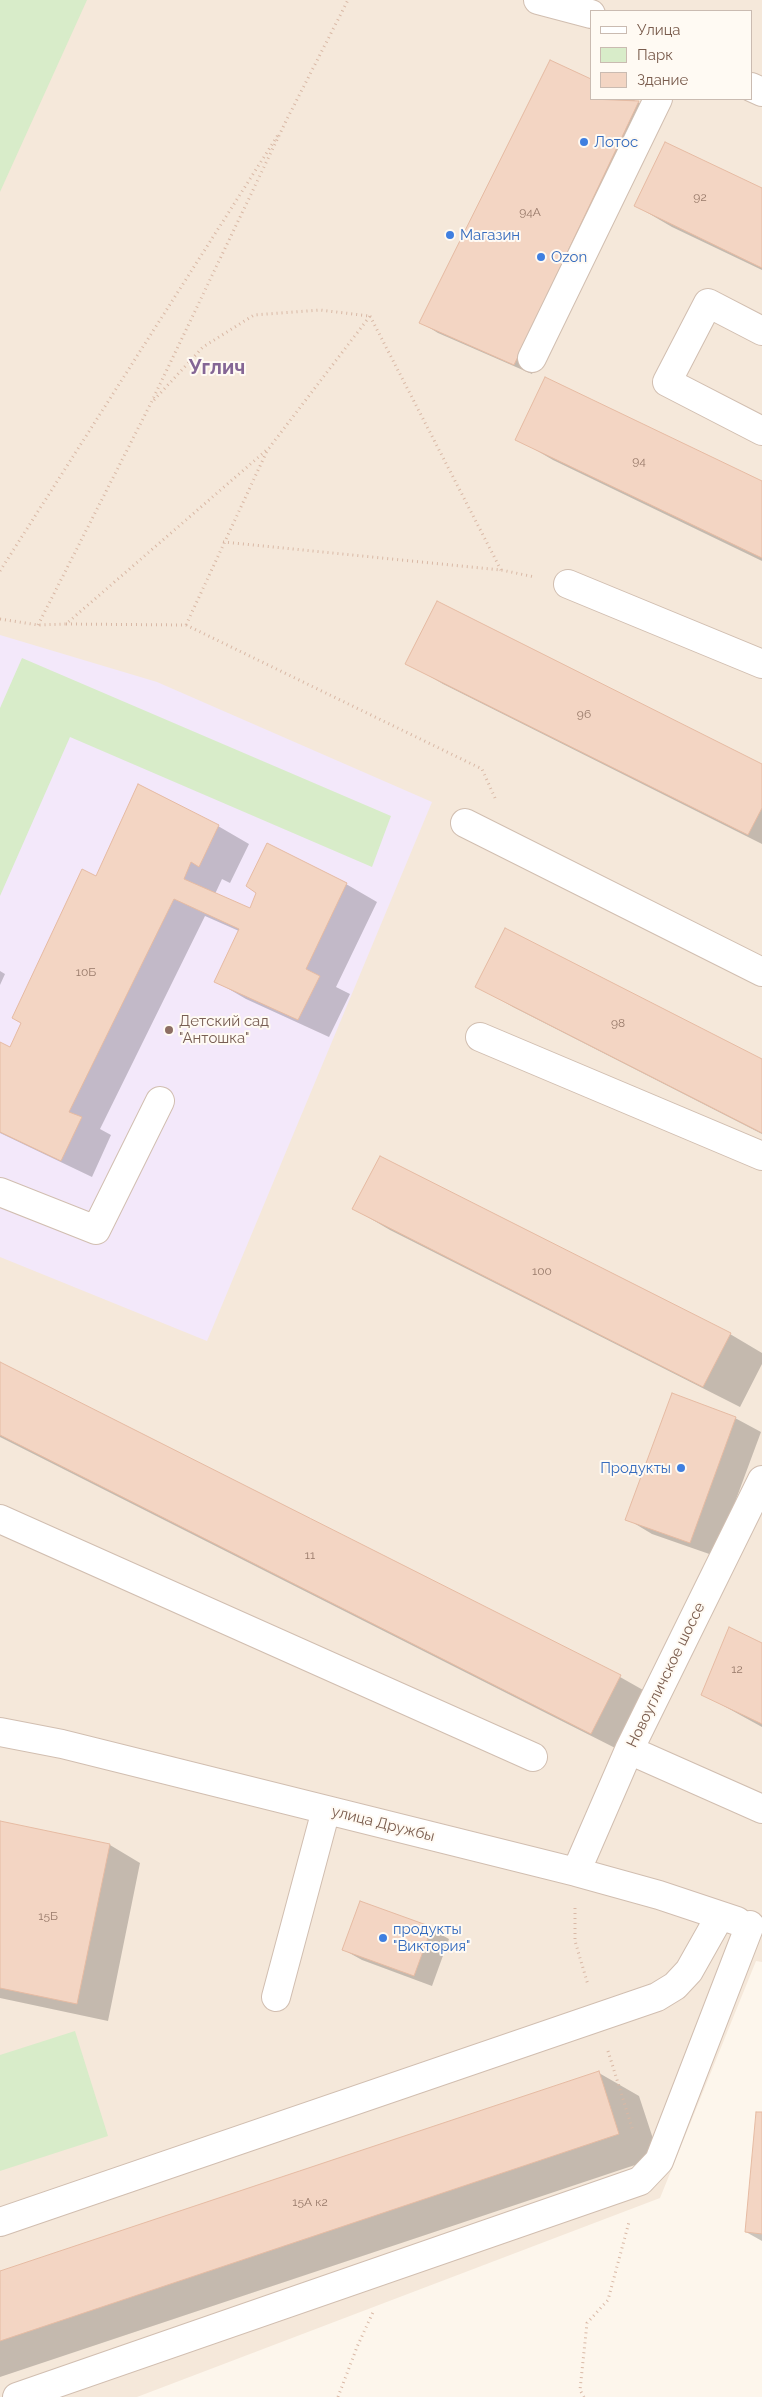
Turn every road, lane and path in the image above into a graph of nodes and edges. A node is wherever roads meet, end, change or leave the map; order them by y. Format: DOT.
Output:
graph roads {
  1 [pos="348,0"];
  2 [pos="538,0"];
  3 [pos="590,14"];
  4 [pos="658,100"];
  5 [pos="286,121"];
  6 [pos="370,316"];
  7 [pos="762,331"];
  8 [pos="532,358"];
  9 [pos="151,403"];
  10 [pos="762,430"];
  11 [pos="269,448"];
  12 [pos="223,542"];
  13 [pos="501,570"];
  14 [pos="0,571"];
  15 [pos="568,584"];
  16 [pos="0,619"];
  17 [pos="66,624"];
  18 [pos="38,625"];
  19 [pos="186,625"];
  20 [pos="762,664"];
  21 [pos="465,822"];
  22 [pos="519,850"];
  23 [pos="762,972"];
  24 [pos="480,1037"];
  25 [pos="160,1101"];
  26 [pos="762,1156"];
  27 [pos="0,1192"];
  28 [pos="762,1480"];
  29 [pos="0,1519"];
  30 [pos="0,1732"];
  31 [pos="629,1750"];
  32 [pos="533,1757"];
  33 [pos="326,1810"];
  34 [pos="762,1810"];
  35 [pos="576,1872"];
  36 [pos="720,1916"];
  37 [pos="756,1928"];
  38 [pos="276,1997"];
  39 [pos="640,2181"];
  40 [pos="0,2222"];
  41 [pos="395,2266"];
  42 [pos="17,2397"];
  43 [pos="338,2397"];
  44 [pos="584,2397"];
  1 -- 5 [label="path"];
  2 -- 3 [label="street"];
  4 -- 8 [label="street"];
  5 -- 9 [label="path"];
  5 -- 14 [label="path"];
  6 -- 9 [label="path"];
  6 -- 11 [label="path"];
  6 -- 13 [label="path"];
  7 -- 10 [label="street"];
  9 -- 18 [label="path"];
  11 -- 12 [label="path"];
  11 -- 17 [label="path"];
  12 -- 13 [label="path"];
  12 -- 19 [label="path"];
  13 -- 15 [label="path"];
  15 -- 20 [label="street"];
  16 -- 18 [label="path"];
  17 -- 18 [label="path"];
  17 -- 19 [label="path"];
  19 -- 22 [label="path"];
  21 -- 22 [label="street"];
  22 -- 23 [label="street"];
  24 -- 26 [label="street"];
  25 -- 27 [label="street"];
  28 -- 31 [label="street, Новоугличское шоссе"];
  29 -- 32 [label="street"];
  30 -- 33 [label="street, улица Дружбы"];
  31 -- 34 [label="street"];
  31 -- 35 [label="street, Новоугличское шоссе"];
  33 -- 35 [label="street, улица Дружбы"];
  33 -- 38 [label="street"];
  35 -- 36 [label="street, улица Дружбы"];
  36 -- 37 [label="street, улица Дружбы"];
  36 -- 40 [label="street"];
  37 -- 39 [label="street"];
  39 -- 41 [label="street"];
  39 -- 44 [label="path"];
  41 -- 42 [label="street"];
  41 -- 43 [label="path"];
}
